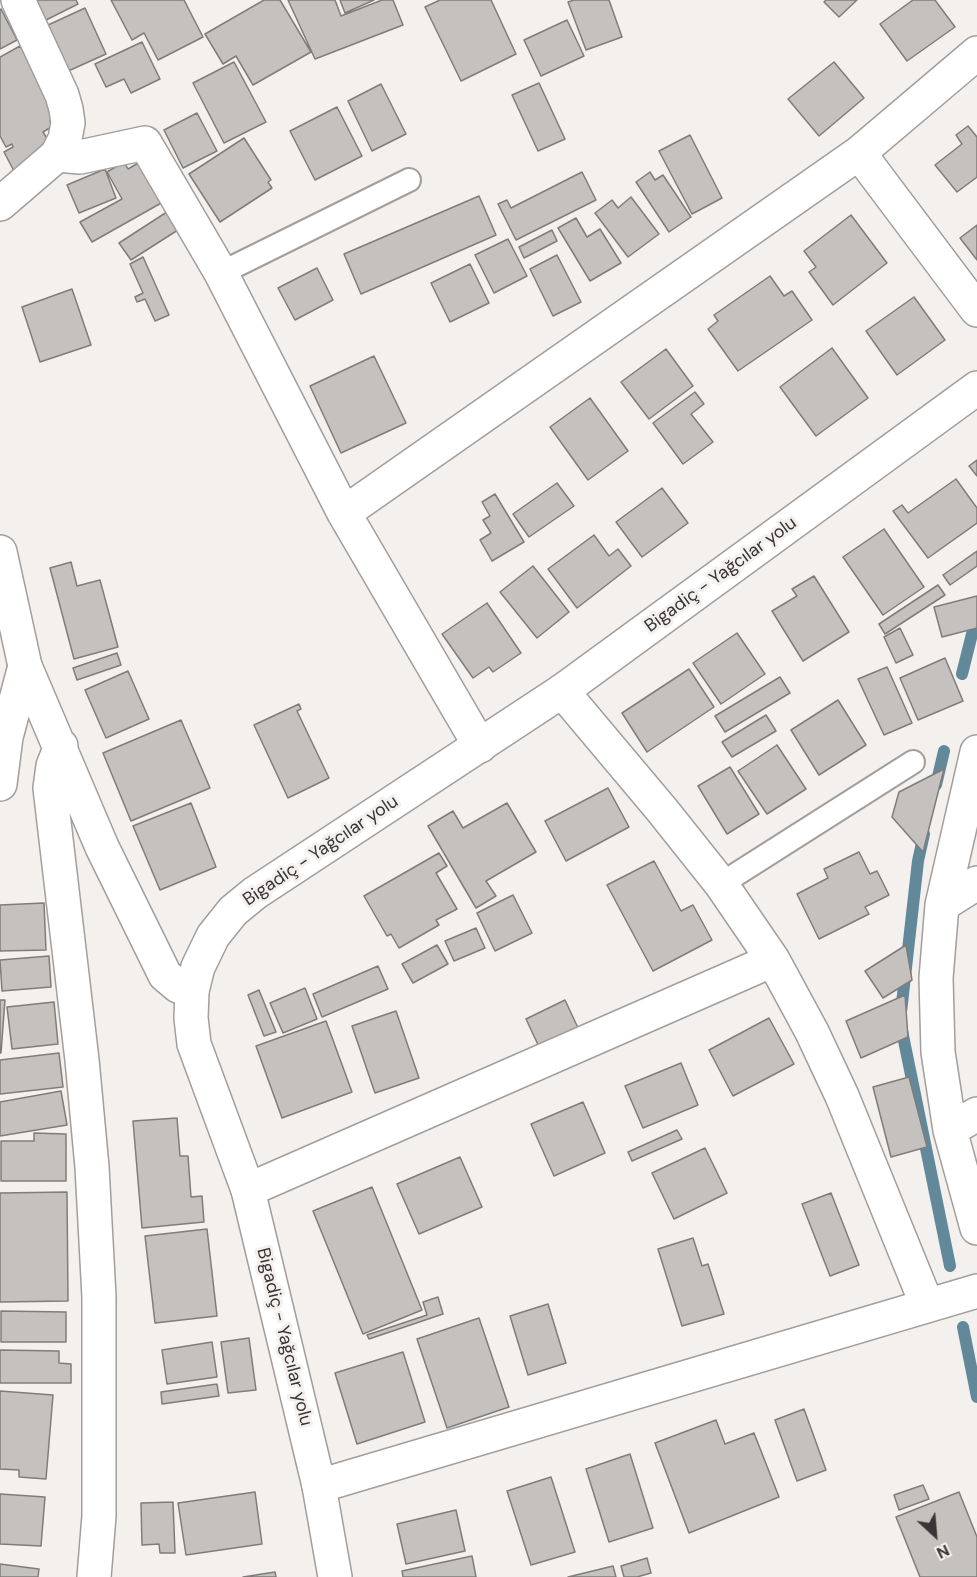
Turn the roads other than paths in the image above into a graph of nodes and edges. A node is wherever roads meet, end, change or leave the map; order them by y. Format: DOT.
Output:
graph roads {
  1 [pos="18,0"];
  2 [pos="977,53"];
  3 [pos="858,153"];
  4 [pos="57,155"];
  5 [pos="409,180"];
  6 [pos="0,204"];
  7 [pos="220,273"];
  8 [pos="977,309"];
  9 [pos="977,388"];
  10 [pos="344,513"];
  11 [pos="0,552"];
  12 [pos="25,666"];
  13 [pos="562,692"];
  14 [pos="3,725"];
  15 [pos="61,746"];
  16 [pos="480,746"];
  17 [pos="977,752"];
  18 [pos="913,762"];
  19 [pos="0,784"];
  20 [pos="977,883"];
  21 [pos="721,884"];
  22 [pos="942,905"];
  23 [pos="773,960"];
  24 [pos="192,991"];
  25 [pos="963,1122"];
  26 [pos="248,1190"];
  27 [pos="977,1227"];
  28 [pos="977,1291"];
  29 [pos="927,1305"];
  30 [pos="319,1486"];
  31 [pos="94,1577"];
  32 [pos="335,1577"];
  1 -- 4 [label="street"];
  2 -- 3 [label="street"];
  3 -- 8 [label="street"];
  3 -- 10 [label="street"];
  4 -- 6 [label="street"];
  4 -- 7 [label="street"];
  5 -- 7 [label="lane"];
  7 -- 10 [label="street"];
  9 -- 13 [label="street, Bigadiç - Yağcılar yolu"];
  10 -- 16 [label="street"];
  11 -- 12 [label="street"];
  12 -- 14 [label="street"];
  12 -- 15 [label="street"];
  13 -- 16 [label="street, Bigadiç - Yağcılar yolu"];
  13 -- 21 [label="street"];
  14 -- 19 [label="street"];
  15 -- 24 [label="street"];
  15 -- 31 [label="street"];
  16 -- 24 [label="street, Bigadiç - Yağcılar yolu"];
  17 -- 22 [label="street"];
  18 -- 21 [label="lane"];
  20 -- 22 [label="street"];
  21 -- 23 [label="street"];
  22 -- 25 [label="street"];
  23 -- 26 [label="street"];
  23 -- 29 [label="street"];
  24 -- 26 [label="street, Bigadiç - Yağcılar yolu"];
  25 -- 27 [label="street"];
  26 -- 30 [label="street, Bigadiç - Yağcılar yolu"];
  28 -- 29 [label="street"];
  29 -- 30 [label="street"];
  30 -- 32 [label="street, Bigadiç - Yağcılar yolu"];
}
